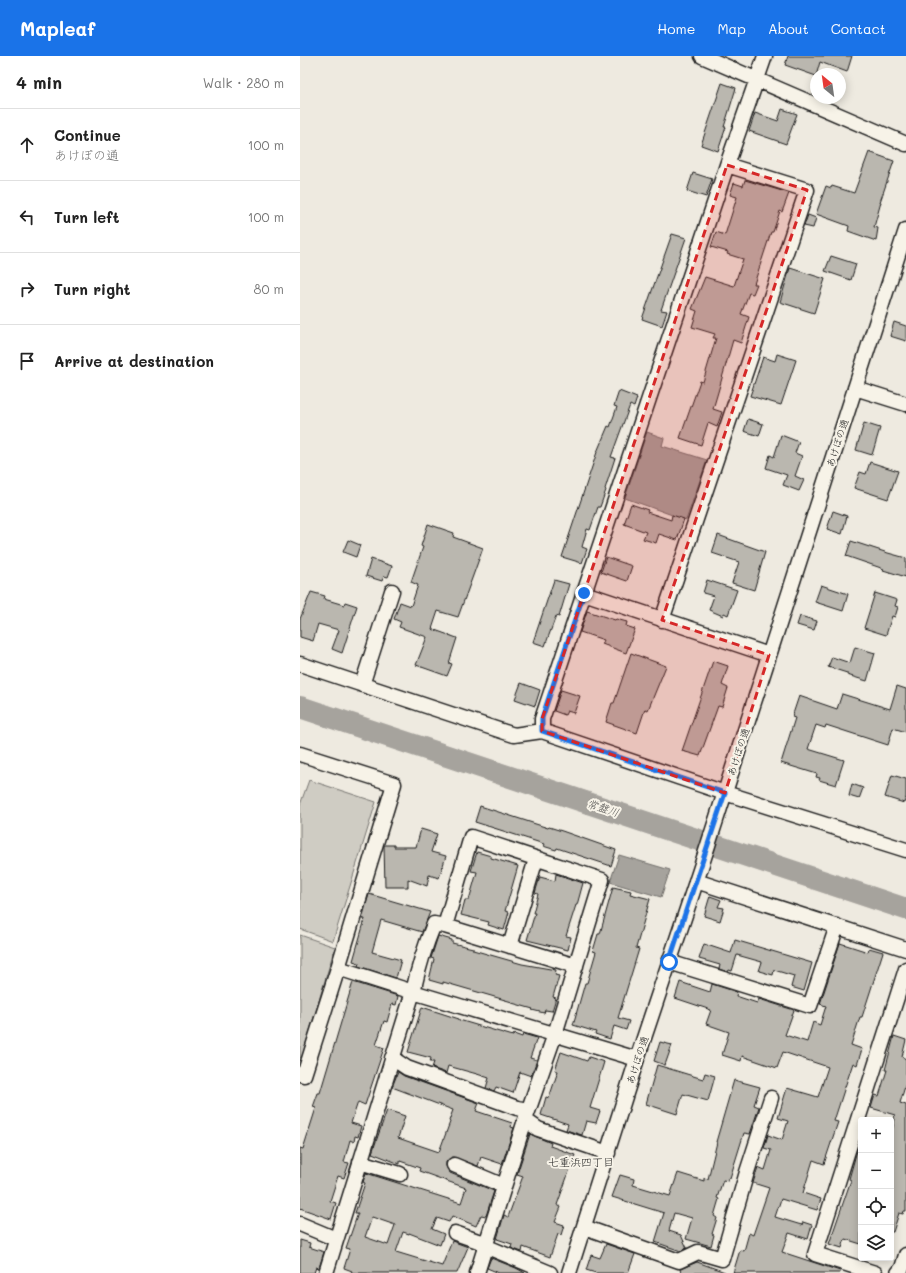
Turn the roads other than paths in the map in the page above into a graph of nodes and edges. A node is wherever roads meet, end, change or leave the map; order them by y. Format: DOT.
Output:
graph roads {
  1 [pos="702,56"];
  2 [pos="765,56"];
  3 [pos="757,79"];
  4 [pos="906,144"];
  5 [pos="728,165"];
  6 [pos="906,230"];
  7 [pos="855,388"];
  8 [pos="906,404"];
  9 [pos="392,591"];
  10 [pos="584,593"];
  11 [pos="662,620"];
  12 [pos="769,656"];
  13 [pos="300,664"];
  14 [pos="362,685"];
  15 [pos="542,731"];
  16 [pos="300,754"];
  17 [pos="725,793"];
  18 [pos="906,850"];
  19 [pos="536,859"];
  20 [pos="698,875"];
  21 [pos="445,926"];
  22 [pos="837,926"];
  23 [pos="510,946"];
  24 [pos="906,949"];
  25 [pos="669,962"];
  26 [pos="576,966"];
  27 [pos="338,968"];
  28 [pos="906,969"];
  29 [pos="414,992"];
  30 [pos="555,1034"];
  31 [pos="392,1058"];
  32 [pos="637,1059"];
  33 [pos="301,1079"];
  34 [pos="771,1098"];
  35 [pos="526,1115"];
  36 [pos="608,1153"];
  37 [pos="360,1162"];
  38 [pos="454,1165"];
  39 [pos="400,1174"];
  40 [pos="504,1186"];
  41 [pos="300,1224"];
  42 [pos="584,1227"];
  43 [pos="455,1233"];
  44 [pos="336,1239"];
  45 [pos="486,1244"];
  46 [pos="906,1255"];
  47 [pos="326,1273"];
  48 [pos="477,1273"];
  49 [pos="550,1273"];
  50 [pos="569,1273"];
  51 [pos="875,1273"];
  52 [pos="898,1273"];
  1 -- 3 [label="street"];
  2 -- 3 [label="street"];
  3 -- 4 [label="street"];
  3 -- 5 [label="street"];
  5 -- 10 [label="street"];
  5 -- 11 [label="street"];
  6 -- 7 [label="street, あけぼの通"];
  7 -- 8 [label="street"];
  7 -- 12 [label="street, あけぼの通"];
  9 -- 14 [label="street"];
  10 -- 11 [label="street"];
  10 -- 15 [label="street"];
  11 -- 12 [label="street"];
  12 -- 17 [label="street, あけぼの通"];
  13 -- 14 [label="street"];
  14 -- 15 [label="street"];
  15 -- 17 [label="street"];
  16 -- 27 [label="street"];
  17 -- 18 [label="street"];
  17 -- 20 [label="street, あけぼの通"];
  19 -- 21 [label="street"];
  19 -- 23 [label="street"];
  19 -- 26 [label="street"];
  20 -- 22 [label="street"];
  20 -- 25 [label="street, あけぼの通"];
  21 -- 23 [label="street"];
  21 -- 29 [label="street"];
  22 -- 24 [label="street"];
  22 -- 25 [label="street"];
  23 -- 26 [label="street"];
  25 -- 32 [label="street, あけぼの通"];
  26 -- 30 [label="street"];
  27 -- 29 [label="street"];
  27 -- 33 [label="street"];
  28 -- 51 [label="street"];
  29 -- 30 [label="street"];
  29 -- 31 [label="street"];
  30 -- 32 [label="street"];
  30 -- 35 [label="street"];
  31 -- 35 [label="street"];
  31 -- 37 [label="street"];
  32 -- 36 [label="street, あけぼの通"];
  34 -- 42 [label="street"];
  35 -- 36 [label="street"];
  35 -- 40 [label="street"];
  36 -- 42 [label="street, あけぼの通"];
  37 -- 39 [label="street"];
  37 -- 44 [label="street"];
  38 -- 40 [label="street"];
  40 -- 45 [label="street"];
  41 -- 44 [label="street"];
  42 -- 50 [label="street, あけぼの通"];
  43 -- 45 [label="street"];
  44 -- 47 [label="street"];
  45 -- 48 [label="street"];
  45 -- 49 [label="street"];
  46 -- 52 [label="street"];
}
